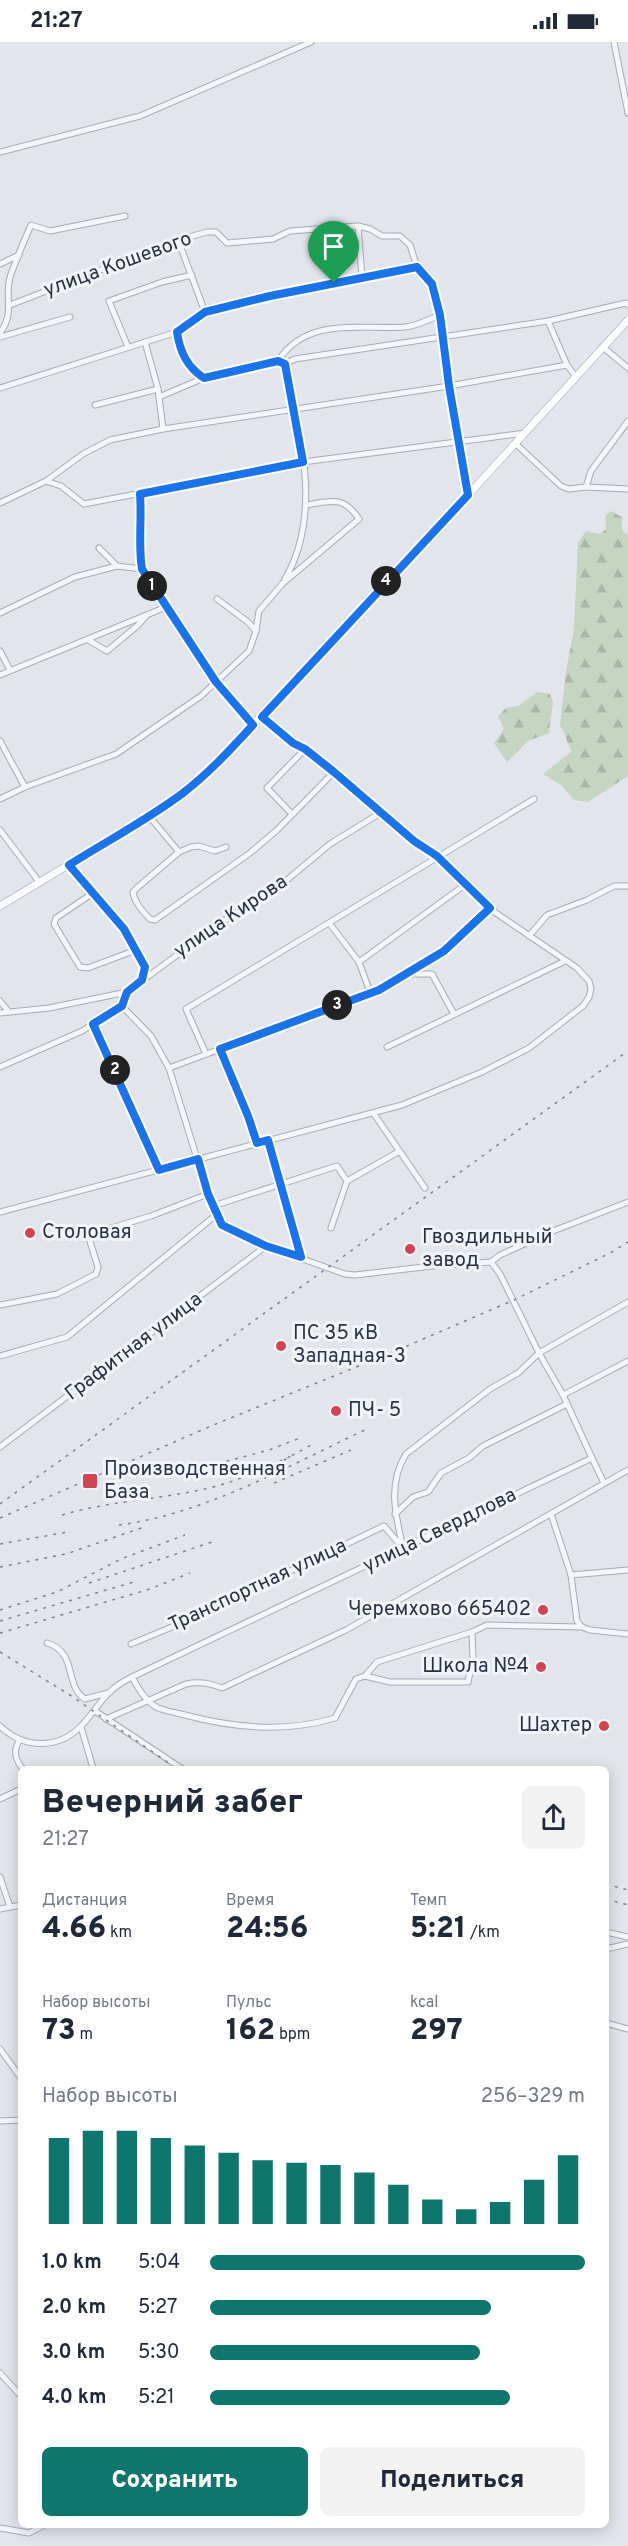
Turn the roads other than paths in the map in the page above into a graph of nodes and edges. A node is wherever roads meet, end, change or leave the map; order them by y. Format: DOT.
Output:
graph roads {
  1 [pos="310,42"];
  2 [pos="614,42"];
  3 [pos="628,112"];
  4 [pos="0,152"];
  5 [pos="125,216"];
  6 [pos="358,226"];
  7 [pos="178,240"];
  8 [pos="19,255"];
  9 [pos="0,264"];
  10 [pos="417,267"];
  11 [pos="192,275"];
  12 [pos="362,277"];
  13 [pos="10,305"];
  14 [pos="628,305"];
  15 [pos="205,312"];
  16 [pos="440,315"];
  17 [pos="70,317"];
  18 [pos="628,320"];
  19 [pos="548,321"];
  20 [pos="177,332"];
  21 [pos="0,335"];
  22 [pos="442,337"];
  23 [pos="145,342"];
  24 [pos="128,347"];
  25 [pos="603,347"];
  26 [pos="278,361"];
  27 [pos="285,364"];
  28 [pos="567,365"];
  29 [pos="628,368"];
  30 [pos="576,377"];
  31 [pos="204,378"];
  32 [pos="449,386"];
  33 [pos="0,387"];
  34 [pos="158,389"];
  35 [pos="159,397"];
  36 [pos="95,405"];
  37 [pos="295,410"];
  38 [pos="628,421"];
  39 [pos="162,429"];
  40 [pos="525,433"];
  41 [pos="460,441"];
  42 [pos="515,443"];
  43 [pos="303,462"];
  44 [pos="46,481"];
  45 [pos="586,487"];
  46 [pos="628,489"];
  47 [pos="140,494"];
  48 [pos="468,495"];
  49 [pos="0,503"];
  50 [pos="306,505"];
  51 [pos="99,548"];
  52 [pos="117,566"];
  53 [pos="142,569"];
  54 [pos="283,583"];
  55 [pos="217,599"];
  56 [pos="166,607"];
  57 [pos="0,613"];
  58 [pos="148,614"];
  59 [pos="256,631"];
  60 [pos="88,640"];
  61 [pos="0,651"];
  62 [pos="10,670"];
  63 [pos="0,675"];
  64 [pos="216,682"];
  65 [pos="262,717"];
  66 [pos="253,725"];
  67 [pos="0,741"];
  68 [pos="305,749"];
  69 [pos="334,772"];
  70 [pos="25,787"];
  71 [pos="0,799"];
  72 [pos="534,799"];
  73 [pos="382,812"];
  74 [pos="292,814"];
  75 [pos="149,816"];
  76 [pos="0,830"];
  77 [pos="226,847"];
  78 [pos="179,852"];
  79 [pos="437,856"];
  80 [pos="69,865"];
  81 [pos="40,883"];
  82 [pos="466,885"];
  83 [pos="628,886"];
  84 [pos="93,893"];
  85 [pos="0,906"];
  86 [pos="490,908"];
  87 [pos="330,924"];
  88 [pos="529,936"];
  89 [pos="136,950"];
  90 [pos="565,961"];
  91 [pos="359,962"];
  92 [pos="407,974"];
  93 [pos="142,980"];
  94 [pos="127,992"];
  95 [pos="370,992"];
  96 [pos="0,1001"];
  97 [pos="122,1006"];
  98 [pos="0,1012"];
  99 [pos="9,1012"];
  100 [pos="454,1014"];
  101 [pos="93,1024"];
  102 [pos="387,1047"];
  103 [pos="220,1049"];
  104 [pos="206,1054"];
  105 [pos="0,1067"];
  106 [pos="169,1068"];
  107 [pos="374,1114"];
  108 [pos="268,1140"];
  109 [pos="257,1143"];
  110 [pos="398,1152"];
  111 [pos="198,1159"];
  112 [pos="159,1170"];
  113 [pos="347,1181"];
  114 [pos="280,1183"];
  115 [pos="425,1188"];
  116 [pos="208,1194"];
  117 [pos="628,1202"];
  118 [pos="213,1206"];
  119 [pos="0,1212"];
  120 [pos="216,1215"];
  121 [pos="332,1228"];
  122 [pos="266,1246"];
  123 [pos="301,1257"];
  124 [pos="491,1262"];
  125 [pos="628,1302"];
  126 [pos="0,1305"];
  127 [pos="539,1353"];
  128 [pos="0,1356"];
  129 [pos="628,1361"];
  130 [pos="563,1395"];
  131 [pos="567,1404"];
  132 [pos="0,1447"];
  133 [pos="592,1458"];
  134 [pos="628,1470"];
  135 [pos="604,1483"];
  136 [pos="394,1514"];
  137 [pos="551,1514"];
  138 [pos="403,1548"];
  139 [pos="628,1570"];
  140 [pos="571,1575"];
  141 [pos="582,1627"];
  142 [pos="472,1632"];
  143 [pos="628,1634"];
  144 [pos="47,1643"];
  145 [pos="131,1644"];
  146 [pos="365,1676"];
  147 [pos="132,1677"];
  148 [pos="108,1693"];
  149 [pos="149,1700"];
  150 [pos="95,1711"];
  151 [pos="106,1719"];
  152 [pos="0,1726"];
  153 [pos="81,1727"];
  154 [pos="19,1741"];
  155 [pos="20,1766"];
  156 [pos="92,1766"];
  157 [pos="178,1766"];
  158 [pos="18,1790"];
  159 [pos="0,1799"];
  160 [pos="0,1877"];
  161 [pos="18,1906"];
  162 [pos="9,1907"];
  163 [pos="0,1910"];
  164 [pos="609,1933"];
  165 [pos="628,1937"];
  166 [pos="628,1944"];
  167 [pos="609,1948"];
  168 [pos="609,2024"];
  169 [pos="628,2029"];
  170 [pos="0,2049"];
  171 [pos="18,2074"];
  172 [pos="18,2120"];
  173 [pos="0,2121"];
  174 [pos="0,2373"];
  175 [pos="18,2393"];
  176 [pos="0,2528"];
  177 [pos="38,2528"];
  1 -- 4 [label="street"];
  2 -- 3 [label="street"];
  5 -- 8 [label="street"];
  6 -- 7 [label="street, улица Кошевого"];
  6 -- 10 [label="street, улица Кошевого"];
  6 -- 12 [label="street"];
  7 -- 11 [label="street"];
  7 -- 13 [label="street, улица Кошевого"];
  8 -- 9 [label="street"];
  8 -- 13 [label="street"];
  10 -- 12 [label="street"];
  10 -- 16 [label="street, улица Кошевого"];
  11 -- 15 [label="street"];
  11 -- 24 [label="street"];
  12 -- 15 [label="street"];
  13 -- 21 [label="street"];
  14 -- 19 [label="street"];
  15 -- 20 [label="street"];
  16 -- 22 [label="street"];
  16 -- 26 [label="street"];
  17 -- 21 [label="street"];
  18 -- 25 [label="main road"];
  19 -- 22 [label="street"];
  19 -- 28 [label="street"];
  20 -- 23 [label="street"];
  20 -- 31 [label="street"];
  22 -- 27 [label="street"];
  22 -- 32 [label="street"];
  23 -- 24 [label="street"];
  23 -- 34 [label="street"];
  24 -- 33 [label="street"];
  25 -- 29 [label="street"];
  25 -- 30 [label="main road"];
  26 -- 27 [label="street"];
  26 -- 31 [label="street"];
  27 -- 37 [label="street"];
  28 -- 30 [label="street"];
  28 -- 32 [label="street"];
  30 -- 40 [label="main road"];
  31 -- 35 [label="street"];
  32 -- 37 [label="street"];
  32 -- 41 [label="street"];
  34 -- 35 [label="street"];
  34 -- 36 [label="street"];
  35 -- 39 [label="street"];
  37 -- 39 [label="street"];
  37 -- 43 [label="street"];
  38 -- 45 [label="street"];
  39 -- 44 [label="street"];
  40 -- 41 [label="street"];
  40 -- 42 [label="main road"];
  41 -- 43 [label="street"];
  41 -- 48 [label="street"];
  42 -- 45 [label="street"];
  42 -- 48 [label="main road"];
  43 -- 47 [label="street"];
  43 -- 50 [label="street"];
  44 -- 47 [label="street"];
  44 -- 49 [label="street"];
  45 -- 46 [label="street"];
  47 -- 53 [label="street"];
  48 -- 65 [label="main road"];
  50 -- 54 [label="street"];
  50 -- 54 [label="street"];
  51 -- 52 [label="street"];
  52 -- 53 [label="street"];
  52 -- 57 [label="street"];
  53 -- 56 [label="street"];
  54 -- 59 [label="street"];
  55 -- 59 [label="street"];
  56 -- 58 [label="street"];
  56 -- 64 [label="street"];
  58 -- 60 [label="street"];
  58 -- 60 [label="street"];
  59 -- 64 [label="street"];
  60 -- 62 [label="street"];
  61 -- 62 [label="street"];
  62 -- 63 [label="street"];
  64 -- 66 [label="street"];
  64 -- 70 [label="street"];
  65 -- 66 [label="main road"];
  65 -- 68 [label="street"];
  66 -- 75 [label="main road"];
  67 -- 70 [label="street"];
  68 -- 69 [label="street"];
  68 -- 74 [label="street"];
  69 -- 73 [label="street"];
  69 -- 74 [label="street"];
  70 -- 71 [label="street"];
  72 -- 79 [label="street"];
  73 -- 79 [label="street"];
  73 -- 93 [label="street, улица Кирова"];
  74 -- 78 [label="street"];
  75 -- 78 [label="street"];
  75 -- 80 [label="main road"];
  76 -- 81 [label="street"];
  77 -- 78 [label="street"];
  79 -- 82 [label="street"];
  79 -- 87 [label="street"];
  80 -- 81 [label="main road"];
  80 -- 84 [label="street"];
  81 -- 85 [label="main road"];
  82 -- 86 [label="street"];
  82 -- 91 [label="street"];
  83 -- 88 [label="street"];
  84 -- 89 [label="street"];
  84 -- 89 [label="street"];
  86 -- 88 [label="street"];
  86 -- 92 [label="street"];
  87 -- 91 [label="street"];
  87 -- 104 [label="street"];
  88 -- 90 [label="street"];
  89 -- 93 [label="street"];
  90 -- 100 [label="street"];
  90 -- 107 [label="street"];
  91 -- 95 [label="street"];
  92 -- 95 [label="street"];
  92 -- 100 [label="street"];
  93 -- 94 [label="street, улица Кирова"];
  94 -- 97 [label="street"];
  94 -- 99 [label="street, улица Кирова"];
  95 -- 103 [label="street"];
  96 -- 99 [label="street"];
  97 -- 101 [label="street"];
  97 -- 106 [label="street"];
  98 -- 99 [label="street, улица Кирова"];
  100 -- 102 [label="street"];
  101 -- 105 [label="street"];
  101 -- 112 [label="street"];
  103 -- 104 [label="street"];
  103 -- 109 [label="street"];
  104 -- 106 [label="street"];
  106 -- 111 [label="street"];
  107 -- 108 [label="street"];
  107 -- 110 [label="street"];
  108 -- 109 [label="street"];
  108 -- 114 [label="street"];
  109 -- 111 [label="street"];
  110 -- 113 [label="street"];
  110 -- 115 [label="street"];
  111 -- 112 [label="street"];
  111 -- 116 [label="street"];
  112 -- 119 [label="street"];
  113 -- 114 [label="street"];
  113 -- 121 [label="street"];
  114 -- 118 [label="street"];
  114 -- 123 [label="street"];
  116 -- 118 [label="street"];
  116 -- 126 [label="street"];
  117 -- 124 [label="street"];
  118 -- 120 [label="street"];
  120 -- 122 [label="street"];
  120 -- 128 [label="street"];
  122 -- 123 [label="street"];
  122 -- 132 [label="street, Графитная улица"];
  123 -- 124 [label="street"];
  124 -- 127 [label="street"];
  125 -- 127 [label="street"];
  127 -- 130 [label="street"];
  127 -- 136 [label="street"];
  129 -- 130 [label="street"];
  130 -- 131 [label="street"];
  131 -- 133 [label="street"];
  131 -- 136 [label="street"];
  133 -- 135 [label="street"];
  133 -- 138 [label="street, улица Свердлова"];
  134 -- 135 [label="street"];
  135 -- 137 [label="street"];
  136 -- 138 [label="street"];
  137 -- 140 [label="street"];
  137 -- 149 [label="street"];
  138 -- 145 [label="street, Транспортная улица"];
  138 -- 147 [label="street, улица Свердлова"];
  139 -- 140 [label="street"];
  140 -- 141 [label="street"];
  141 -- 142 [label="street"];
  141 -- 143 [label="street"];
  142 -- 146 [label="street"];
  142 -- 146 [label="street"];
  144 -- 148 [label="street"];
  146 -- 149 [label="street"];
  147 -- 148 [label="street, улица Свердлова"];
  147 -- 149 [label="street"];
  148 -- 150 [label="street"];
  149 -- 151 [label="street"];
  150 -- 151 [label="street"];
  150 -- 153 [label="street"];
  151 -- 157 [label="street"];
  152 -- 154 [label="street"];
  153 -- 154 [label="street"];
  153 -- 156 [label="street"];
  154 -- 155 [label="street"];
  158 -- 159 [label="street"];
  160 -- 162 [label="street"];
  161 -- 162 [label="street"];
  162 -- 163 [label="street"];
  164 -- 165 [label="street"];
  166 -- 167 [label="street"];
  168 -- 169 [label="street"];
  170 -- 171 [label="street"];
  172 -- 173 [label="street"];
  174 -- 175 [label="street"];
  176 -- 177 [label="street"];
}
